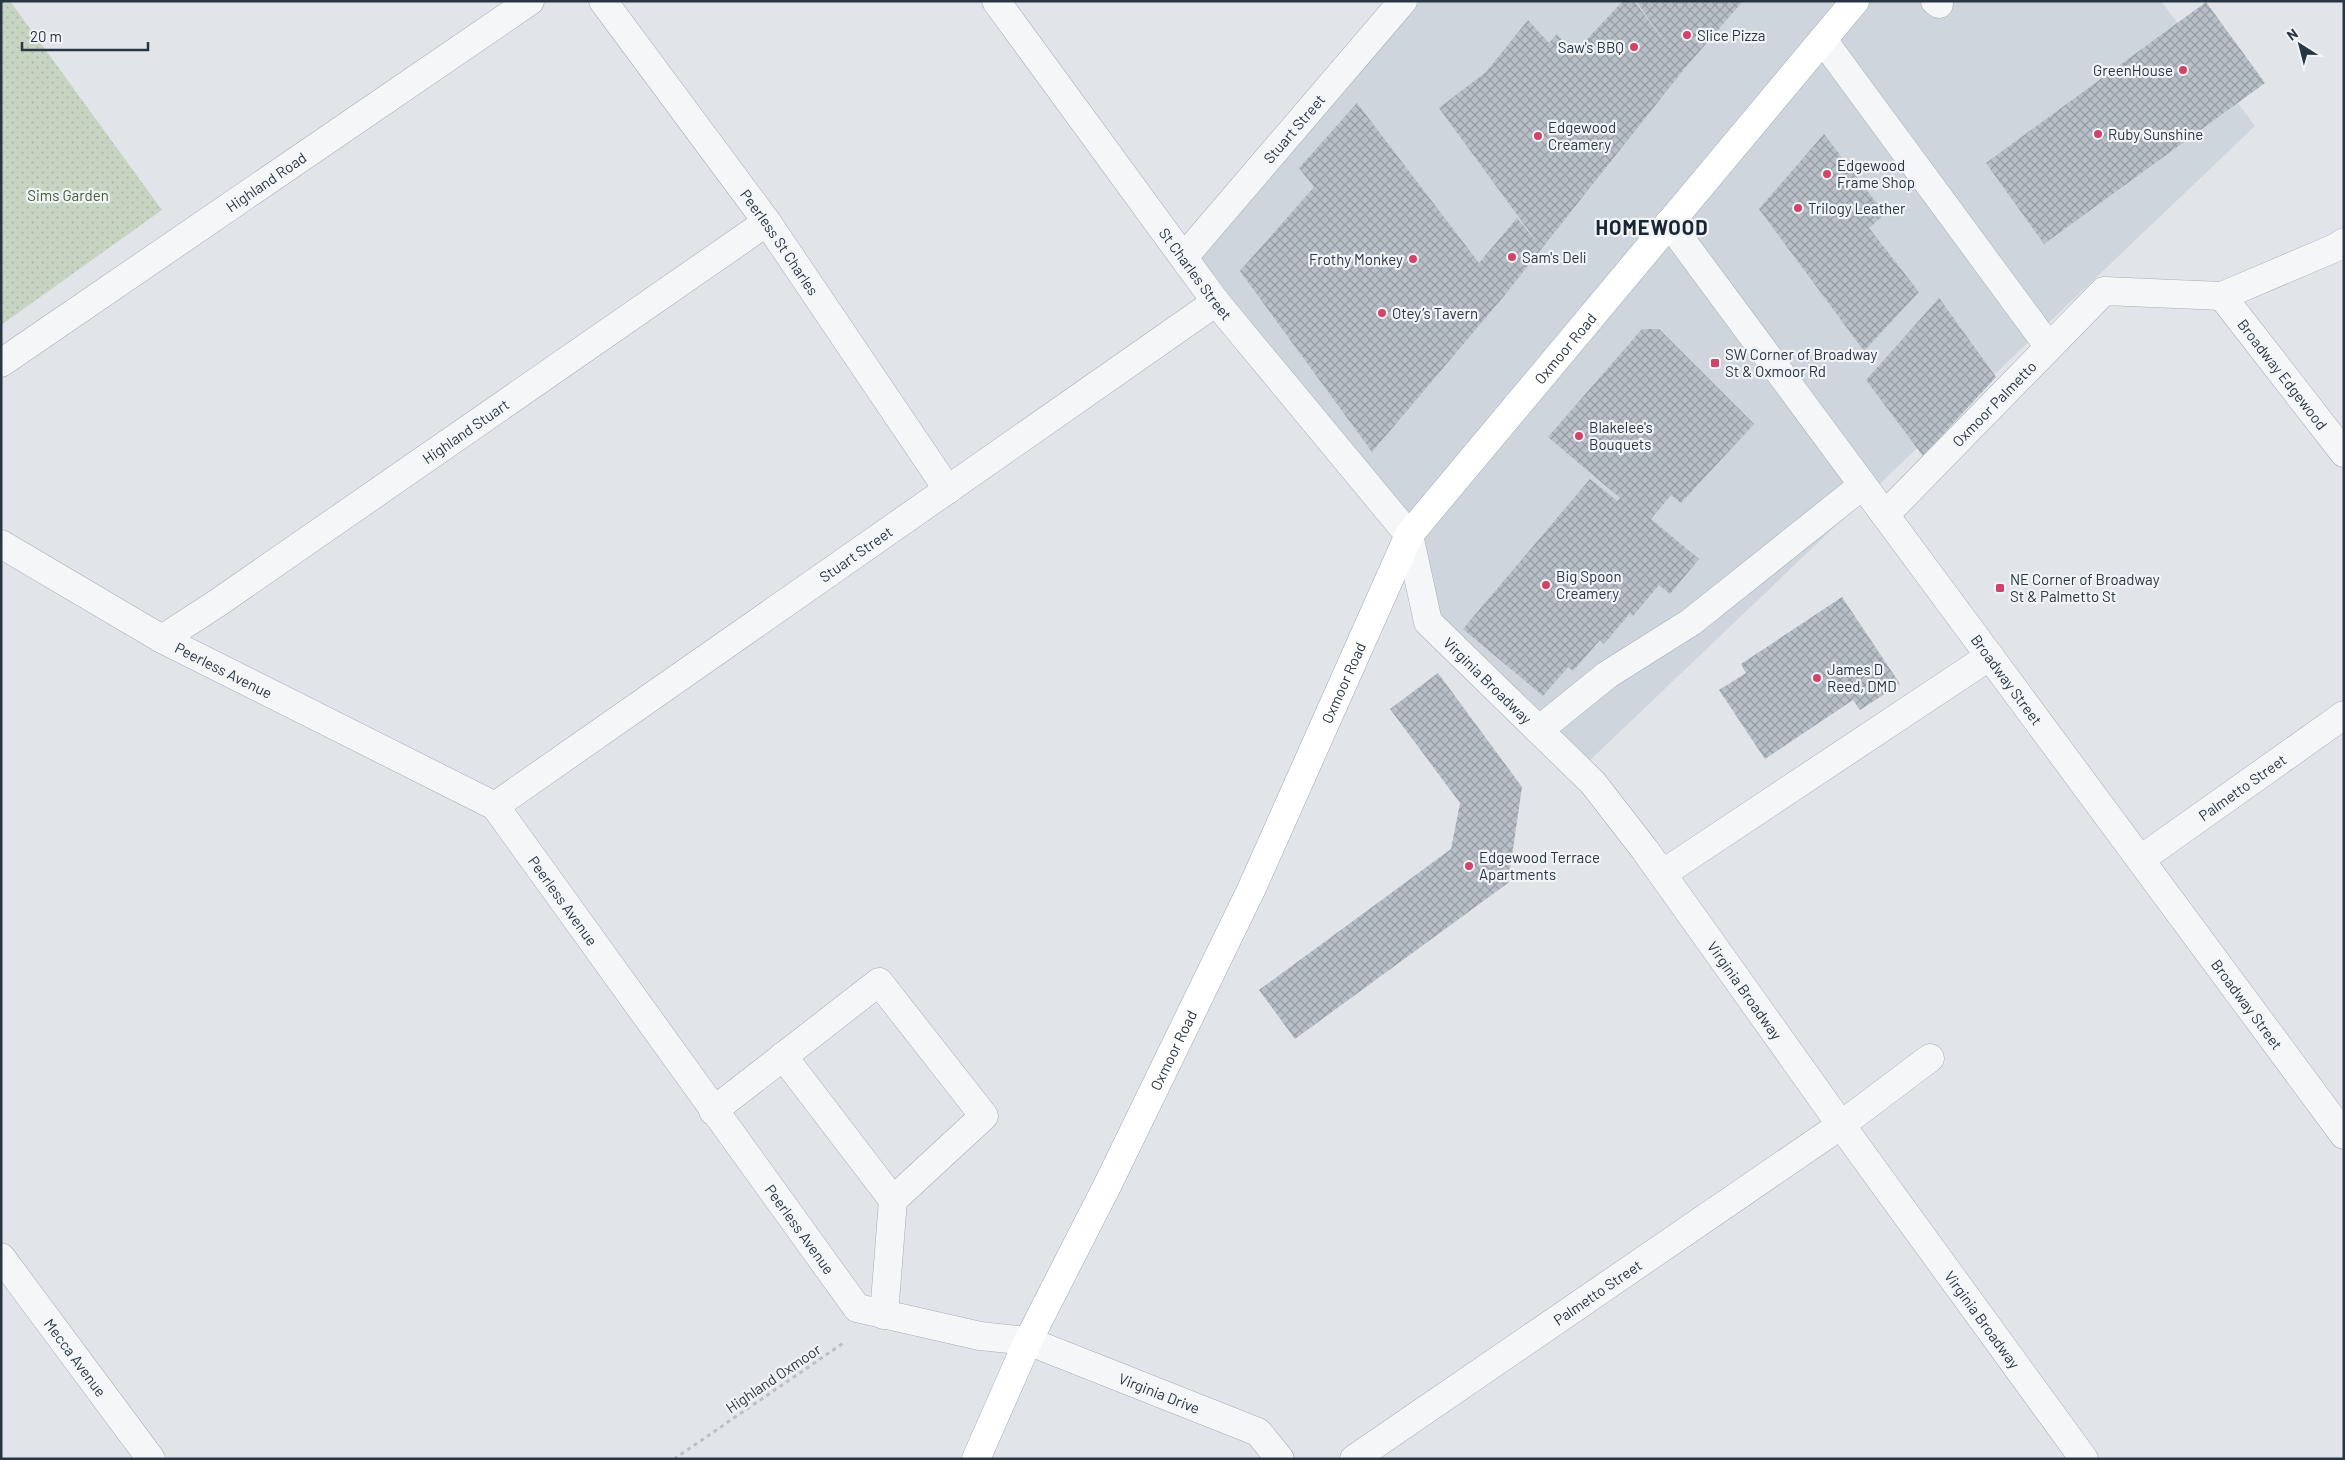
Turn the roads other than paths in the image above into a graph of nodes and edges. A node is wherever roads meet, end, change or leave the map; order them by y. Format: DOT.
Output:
graph roads {
  1 [pos="530,1"];
  2 [pos="603,1"];
  3 [pos="996,1"];
  4 [pos="1403,1"];
  5 [pos="1855,1"];
  6 [pos="1822,40"];
  7 [pos="767,222"];
  8 [pos="1669,223"];
  9 [pos="2344,242"];
  10 [pos="1184,256"];
  11 [pos="2222,296"];
  12 [pos="1216,302"];
  13 [pos="2050,347"];
  14 [pos="1,363"];
  15 [pos="2344,453"];
  16 [pos="1863,485"];
  17 [pos="948,490"];
  18 [pos="1885,515"];
  19 [pos="1409,535"];
  20 [pos="1,544"];
  21 [pos="162,639"];
  22 [pos="1990,656"];
  23 [pos="2344,714"];
  24 [pos="1539,730"];
  25 [pos="495,806"];
  26 [pos="2141,859"];
  27 [pos="1662,874"];
  28 [pos="783,1056"];
  29 [pos="1930,1058"];
  30 [pos="713,1111"];
  31 [pos="1841,1125"];
  32 [pos="2344,1135"];
  33 [pos="892,1200"];
  34 [pos="1,1257"];
  35 [pos="884,1315"];
  36 [pos="1028,1341"];
  37 [pos="151,1459"];
  38 [pos="976,1459"];
  39 [pos="1280,1459"];
  40 [pos="1354,1459"];
  41 [pos="2084,1459"];
  1 -- 14 [label="street, Highland Road"];
  2 -- 7 [label="street, Peerless St Charles"];
  3 -- 10 [label="street, St Charles Street"];
  4 -- 10 [label="street, Stuart Street"];
  5 -- 6 [label="main road, Oxmoor Road"];
  6 -- 8 [label="main road, Oxmoor Road"];
  6 -- 13 [label="street"];
  7 -- 17 [label="street, Peerless St Charles"];
  7 -- 21 [label="street, Highland Stuart"];
  8 -- 16 [label="street, Broadway Street"];
  8 -- 19 [label="main road, Oxmoor Road"];
  9 -- 11 [label="street"];
  10 -- 12 [label="street, St Charles Street"];
  11 -- 13 [label="street, Oxmoor Palmetto"];
  11 -- 15 [label="street, Broadway Edgewood"];
  12 -- 17 [label="street, Stuart Street"];
  12 -- 19 [label="street, St Charles Street"];
  13 -- 18 [label="street, Oxmoor Palmetto"];
  16 -- 18 [label="street, Broadway Street"];
  16 -- 24 [label="street"];
  17 -- 25 [label="street, Stuart Street"];
  18 -- 22 [label="street, Broadway Street"];
  19 -- 24 [label="street, Virginia Broadway"];
  19 -- 36 [label="main road, Oxmoor Road"];
  20 -- 21 [label="street, Peerless Avenue"];
  21 -- 25 [label="street, Peerless Avenue"];
  22 -- 26 [label="street, Broadway Street"];
  22 -- 27 [label="street"];
  23 -- 26 [label="street, Palmetto Street"];
  24 -- 27 [label="street, Virginia Broadway"];
  25 -- 30 [label="street, Peerless Avenue"];
  26 -- 32 [label="street, Broadway Street"];
  27 -- 31 [label="street, Virginia Broadway"];
  28 -- 30 [label="street"];
  28 -- 33 [label="street"];
  28 -- 33 [label="street"];
  29 -- 31 [label="street, Palmetto Street"];
  30 -- 35 [label="street, Peerless Avenue"];
  31 -- 40 [label="street, Palmetto Street"];
  31 -- 41 [label="street, Virginia Broadway"];
  33 -- 35 [label="street"];
  34 -- 37 [label="street, Mecca Avenue"];
  35 -- 36 [label="street, Peerless Avenue"];
  36 -- 38 [label="main road, Oxmoor Road"];
  36 -- 39 [label="street, Virginia Drive"];
}
